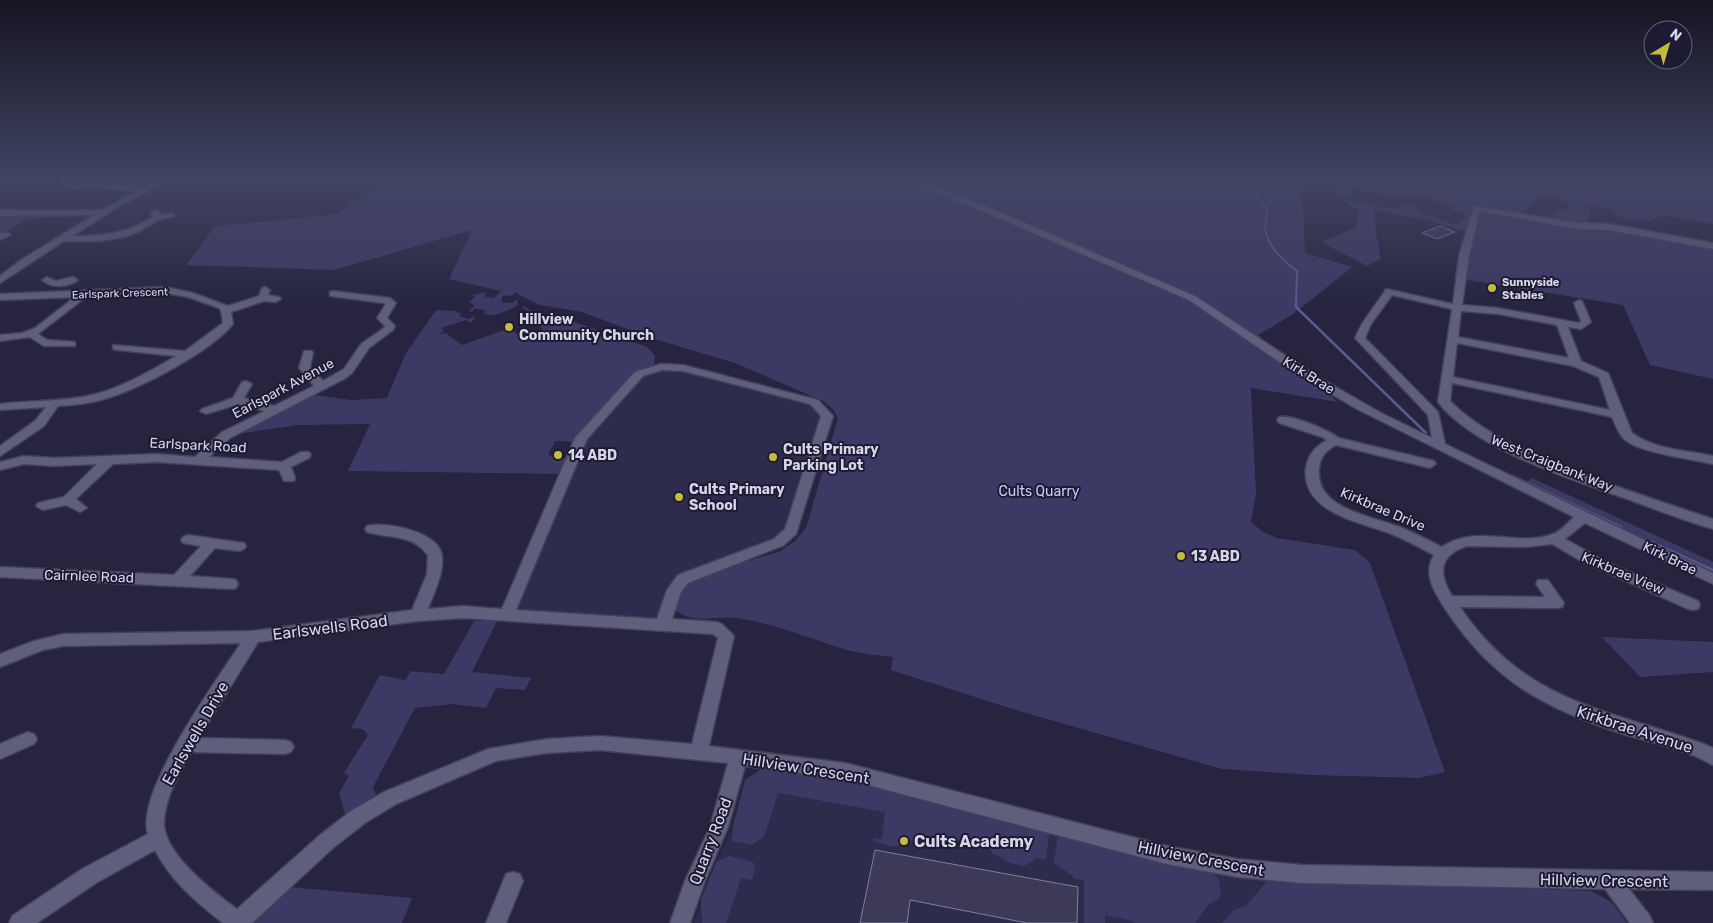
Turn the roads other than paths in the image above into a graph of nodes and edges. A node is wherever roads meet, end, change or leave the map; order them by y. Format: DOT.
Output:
graph roads {
  1 [pos="90,221"];
  2 [pos="149,221"];
  3 [pos="1014,221"];
  4 [pos="1473,221"];
  5 [pos="1550,221"];
  6 [pos="63,238"];
  7 [pos="1713,246"];
  8 [pos="0,280"];
  9 [pos="73,280"];
  10 [pos="84,294"];
  11 [pos="40,295"];
  12 [pos="0,297"];
  13 [pos="340,297"];
  14 [pos="276,299"];
  15 [pos="1579,303"];
  16 [pos="1458,308"];
  17 [pos="226,310"];
  18 [pos="1562,324"];
  19 [pos="32,334"];
  20 [pos="0,338"];
  21 [pos="1454,339"];
  22 [pos="71,344"];
  23 [pos="116,347"];
  24 [pos="308,353"];
  25 [pos="188,354"];
  26 [pos="1576,362"];
  27 [pos="1448,379"];
  28 [pos="246,384"];
  29 [pos="322,386"];
  30 [pos="109,394"];
  31 [pos="237,400"];
  32 [pos="55,402"];
  33 [pos="117,404"];
  34 [pos="0,407"];
  35 [pos="276,410"];
  36 [pos="206,411"];
  37 [pos="1619,415"];
  38 [pos="1283,420"];
  39 [pos="1335,441"];
  40 [pos="1439,446"];
  41 [pos="0,452"];
  42 [pos="305,455"];
  43 [pos="110,459"];
  44 [pos="1422,460"];
  45 [pos="1713,460"];
  46 [pos="198,461"];
  47 [pos="0,466"];
  48 [pos="68,500"];
  49 [pos="43,506"];
  50 [pos="80,508"];
  51 [pos="1584,516"];
  52 [pos="1713,524"];
  53 [pos="372,529"];
  54 [pos="1555,539"];
  55 [pos="188,540"];
  56 [pos="211,544"];
  57 [pos="239,546"];
  58 [pos="1443,553"];
  59 [pos="0,572"];
  60 [pos="1713,578"];
  61 [pos="178,580"];
  62 [pos="231,584"];
  63 [pos="1543,584"];
  64 [pos="1448,601"];
  65 [pos="1693,605"];
  66 [pos="507,614"];
  67 [pos="418,615"];
  68 [pos="663,624"];
  69 [pos="252,637"];
  70 [pos="0,661"];
  71 [pos="28,739"];
  72 [pos="186,745"];
  73 [pos="285,747"];
  74 [pos="0,752"];
  75 [pos="699,752"];
  76 [pos="1713,757"];
  77 [pos="739,758"];
  78 [pos="159,838"];
  79 [pos="1610,880"];
  80 [pos="513,881"];
  81 [pos="1713,881"];
  82 [pos="237,922"];
  83 [pos="20,923"];
  84 [pos="496,923"];
  85 [pos="680,923"];
  86 [pos="1643,923"];
  1 -- 6 [label="street"];
  2 -- 6 [label="street"];
  3 -- 40 [label="street, Kirk Brae"];
  4 -- 16 [label="street"];
  5 -- 7 [label="street"];
  6 -- 8 [label="street"];
  9 -- 11 [label="street, Earlspark Crescent"];
  10 -- 11 [label="street, Earlspark Crescent"];
  10 -- 17 [label="street, Earlspark Crescent"];
  10 -- 19 [label="street"];
  11 -- 12 [label="street, Earlspark Crescent"];
  13 -- 29 [label="street, Earlspark Avenue"];
  14 -- 17 [label="street"];
  15 -- 18 [label="street"];
  16 -- 18 [label="street"];
  16 -- 21 [label="street"];
  16 -- 40 [label="street"];
  17 -- 25 [label="street"];
  18 -- 26 [label="street"];
  19 -- 20 [label="street"];
  19 -- 22 [label="street"];
  21 -- 26 [label="street"];
  21 -- 27 [label="street"];
  23 -- 25 [label="street"];
  24 -- 29 [label="street"];
  25 -- 30 [label="street"];
  26 -- 37 [label="street"];
  27 -- 37 [label="street"];
  27 -- 52 [label="street, West Craigbank Way"];
  28 -- 31 [label="street"];
  29 -- 35 [label="street, Earlspark Avenue"];
  30 -- 32 [label="street"];
  30 -- 33 [label="street"];
  31 -- 35 [label="street"];
  31 -- 36 [label="street"];
  32 -- 34 [label="street"];
  32 -- 41 [label="street"];
  35 -- 46 [label="street, Earlspark Avenue"];
  37 -- 45 [label="street"];
  38 -- 39 [label="street"];
  39 -- 44 [label="street"];
  39 -- 58 [label="street, Kirkbrae Drive"];
  40 -- 51 [label="street, Kirk Brae"];
  42 -- 46 [label="street, Earlspark Road"];
  43 -- 46 [label="street, Earlspark Road"];
  43 -- 47 [label="street, Earlspark Road"];
  43 -- 48 [label="street"];
  48 -- 49 [label="street"];
  48 -- 50 [label="street"];
  51 -- 54 [label="street"];
  51 -- 60 [label="street, Kirk Brae"];
  53 -- 67 [label="street"];
  54 -- 58 [label="street"];
  54 -- 65 [label="street, Kirkbrae View"];
  55 -- 56 [label="street"];
  56 -- 57 [label="street"];
  56 -- 61 [label="street"];
  58 -- 64 [label="street, Kirkbrae Avenue"];
  59 -- 61 [label="street, Cairnlee Road"];
  61 -- 62 [label="street, Cairnlee Road"];
  63 -- 64 [label="street"];
  64 -- 76 [label="street, Kirkbrae Avenue"];
  66 -- 67 [label="street, Earlswells Road"];
  66 -- 68 [label="street, Earlswells Road"];
  66 -- 68 [label="street"];
  67 -- 69 [label="street, Earlswells Road"];
  68 -- 75 [label="street, Earlswells Road"];
  69 -- 70 [label="street, Earlswells Road"];
  69 -- 72 [label="street, Earlswells Drive"];
  71 -- 74 [label="street"];
  72 -- 73 [label="street"];
  72 -- 78 [label="street, Earlswells Drive"];
  75 -- 77 [label="street, Hillview Crescent"];
  75 -- 82 [label="street, Hillview Crescent"];
  77 -- 79 [label="street, Hillview Crescent"];
  77 -- 85 [label="street, Quarry Road"];
  78 -- 82 [label="street, Earlswells Drive"];
  78 -- 83 [label="street"];
  79 -- 81 [label="street, Hillview Crescent"];
  79 -- 86 [label="street"];
  80 -- 84 [label="street"];
}
